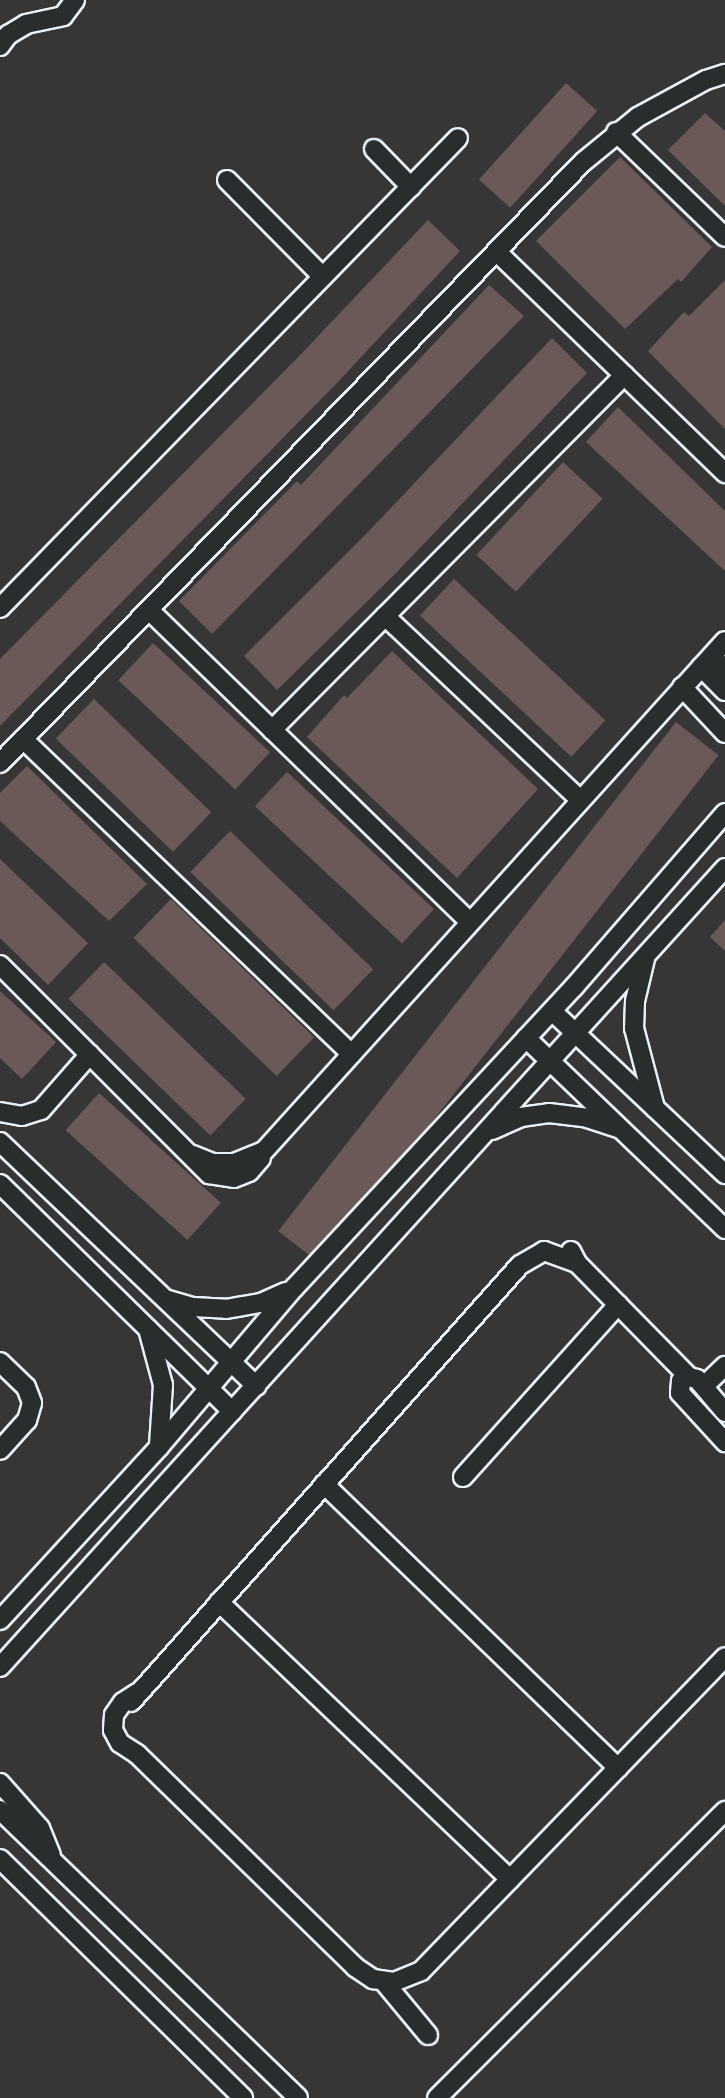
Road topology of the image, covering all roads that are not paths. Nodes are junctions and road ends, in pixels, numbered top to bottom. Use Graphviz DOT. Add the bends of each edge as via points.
graph roads {
  1 [pos="75,0"];
  2 [pos="0,46"];
  3 [pos="725,74"];
  4 [pos="616,132"];
  5 [pos="458,138"];
  6 [pos="374,149"];
  7 [pos="227,180"];
  8 [pos="411,187"];
  9 [pos="725,237"];
  10 [pos="497,252"];
  11 [pos="322,277"];
  12 [pos="624,375"];
  13 [pos="725,473"];
  14 [pos="0,608"];
  15 [pos="149,610"];
  16 [pos="384,616"];
  17 [pos="725,641"];
  18 [pos="707,662"];
  19 [pos="725,670"];
  20 [pos="682,687"];
  21 [pos="725,691"];
  22 [pos="272,730"];
  23 [pos="725,733"];
  24 [pos="24,739"];
  25 [pos="0,763"];
  26 [pos="579,800"];
  27 [pos="725,813"];
  28 [pos="725,868"];
  29 [pos="470,922"];
  30 [pos="646,955"];
  31 [pos="0,965"];
  32 [pos="552,1011"];
  33 [pos="575,1033"];
  34 [pos="526,1038"];
  35 [pos="90,1054"];
  36 [pos="351,1054"];
  37 [pos="550,1060"];
  38 [pos="655,1108"];
  39 [pos="0,1112"];
  40 [pos="624,1130"];
  41 [pos="483,1136"];
  42 [pos="0,1142"];
  43 [pos="725,1174"];
  44 [pos="0,1184"];
  45 [pos="725,1229"];
  46 [pos="294,1288"];
  47 [pos="161,1297"];
  48 [pos="618,1305"];
  49 [pos="147,1325"];
  50 [pos="230,1361"];
  51 [pos="0,1362"];
  52 [pos="725,1366"];
  53 [pos="256,1386"];
  54 [pos="208,1387"];
  55 [pos="711,1392"];
  56 [pos="232,1410"];
  57 [pos="725,1442"];
  58 [pos="159,1447"];
  59 [pos="0,1450"];
  60 [pos="463,1477"];
  61 [pos="324,1484"];
  62 [pos="219,1602"];
  63 [pos="0,1620"];
  64 [pos="725,1657"];
  65 [pos="0,1667"];
  66 [pos="618,1768"];
  67 [pos="0,1782"];
  68 [pos="0,1810"];
  69 [pos="725,1810"];
  70 [pos="0,1859"];
  71 [pos="52,1859"];
  72 [pos="510,1879"];
  73 [pos="384,1982"];
  74 [pos="428,2035"];
  75 [pos="243,2098"];
  76 [pos="298,2098"];
  77 [pos="437,2098"];
  1 -- 2 [label="street" via="63,16 26,24 9,34"];
  3 -- 4 [label="street" via="687,90"];
  4 -- 9 [label="street"];
  4 -- 10 [label="street"];
  5 -- 8 [label="street"];
  6 -- 8 [label="street"];
  7 -- 11 [label="street"];
  8 -- 11 [label="street"];
  10 -- 12 [label="street"];
  10 -- 15 [label="street"];
  11 -- 14 [label="street"];
  12 -- 13 [label="street"];
  12 -- 16 [label="street"];
  15 -- 22 [label="street"];
  15 -- 24 [label="street"];
  16 -- 22 [label="street"];
  16 -- 26 [label="street"];
  17 -- 18 [label="street"];
  18 -- 19 [label="street"];
  18 -- 20 [label="street"];
  18 -- 21 [label="street"];
  20 -- 23 [label="street"];
  20 -- 26 [label="street"];
  22 -- 29 [label="street"];
  24 -- 25 [label="street"];
  24 -- 36 [label="street"];
  26 -- 29 [label="street"];
  27 -- 32 [label="street"];
  28 -- 30 [label="street"];
  29 -- 36 [label="street"];
  30 -- 33 [label="street"];
  30 -- 38 [label="street" via="635,1001 634,1028"];
  31 -- 35 [label="street"];
  32 -- 33 [label="street"];
  32 -- 34 [label="street"];
  33 -- 37 [label="street"];
  33 -- 38 [label="street"];
  34 -- 37 [label="street"];
  34 -- 46 [label="street"];
  35 -- 36 [label="street" via="193,1155 213,1162 234,1163 264,1151"];
  35 -- 39 [label="street" via="41,1110 22,1116"];
  37 -- 40 [label="street"];
  37 -- 41 [label="street"];
  38 -- 43 [label="street"];
  40 -- 41 [label="street" via="587,1118 549,1113 507,1122"];
  40 -- 45 [label="street"];
  41 -- 53 [label="street"];
  42 -- 47 [label="street"];
  44 -- 49 [label="street"];
  46 -- 47 [label="street" via="261,1303 226,1309 193,1307"];
  46 -- 50 [label="street"];
  47 -- 50 [label="street"];
  48 -- 55 [label="street"];
  48 -- 60 [label="street"];
  48 -- 61 [label="street" via="577,1263 544,1251 520,1265"];
  49 -- 54 [label="street"];
  49 -- 58 [label="street" via="163,1385"];
  50 -- 53 [label="street"];
  50 -- 54 [label="street"];
  51 -- 59 [label="street" via="26,1387 32,1403 27,1420"];
  52 -- 55 [label="street"];
  53 -- 56 [label="street"];
  54 -- 56 [label="street"];
  54 -- 58 [label="street"];
  55 -- 57 [label="street" via="681,1380 680,1393"];
  56 -- 65 [label="street"];
  58 -- 63 [label="street"];
  61 -- 62 [label="street"];
  61 -- 66 [label="street"];
  62 -- 72 [label="street"];
  62 -- 73 [label="street" via="137,1693 123,1723 137,1754 355,1967"];
  64 -- 66 [label="street"];
  66 -- 72 [label="street"];
  67 -- 71 [label="street" via="40,1828"];
  68 -- 71 [label="street"];
  69 -- 77 [label="street"];
  70 -- 75 [label="street"];
  71 -- 76 [label="street"];
  72 -- 73 [label="street" via="421,1971 404,1980"];
  73 -- 74 [label="street"];
}
